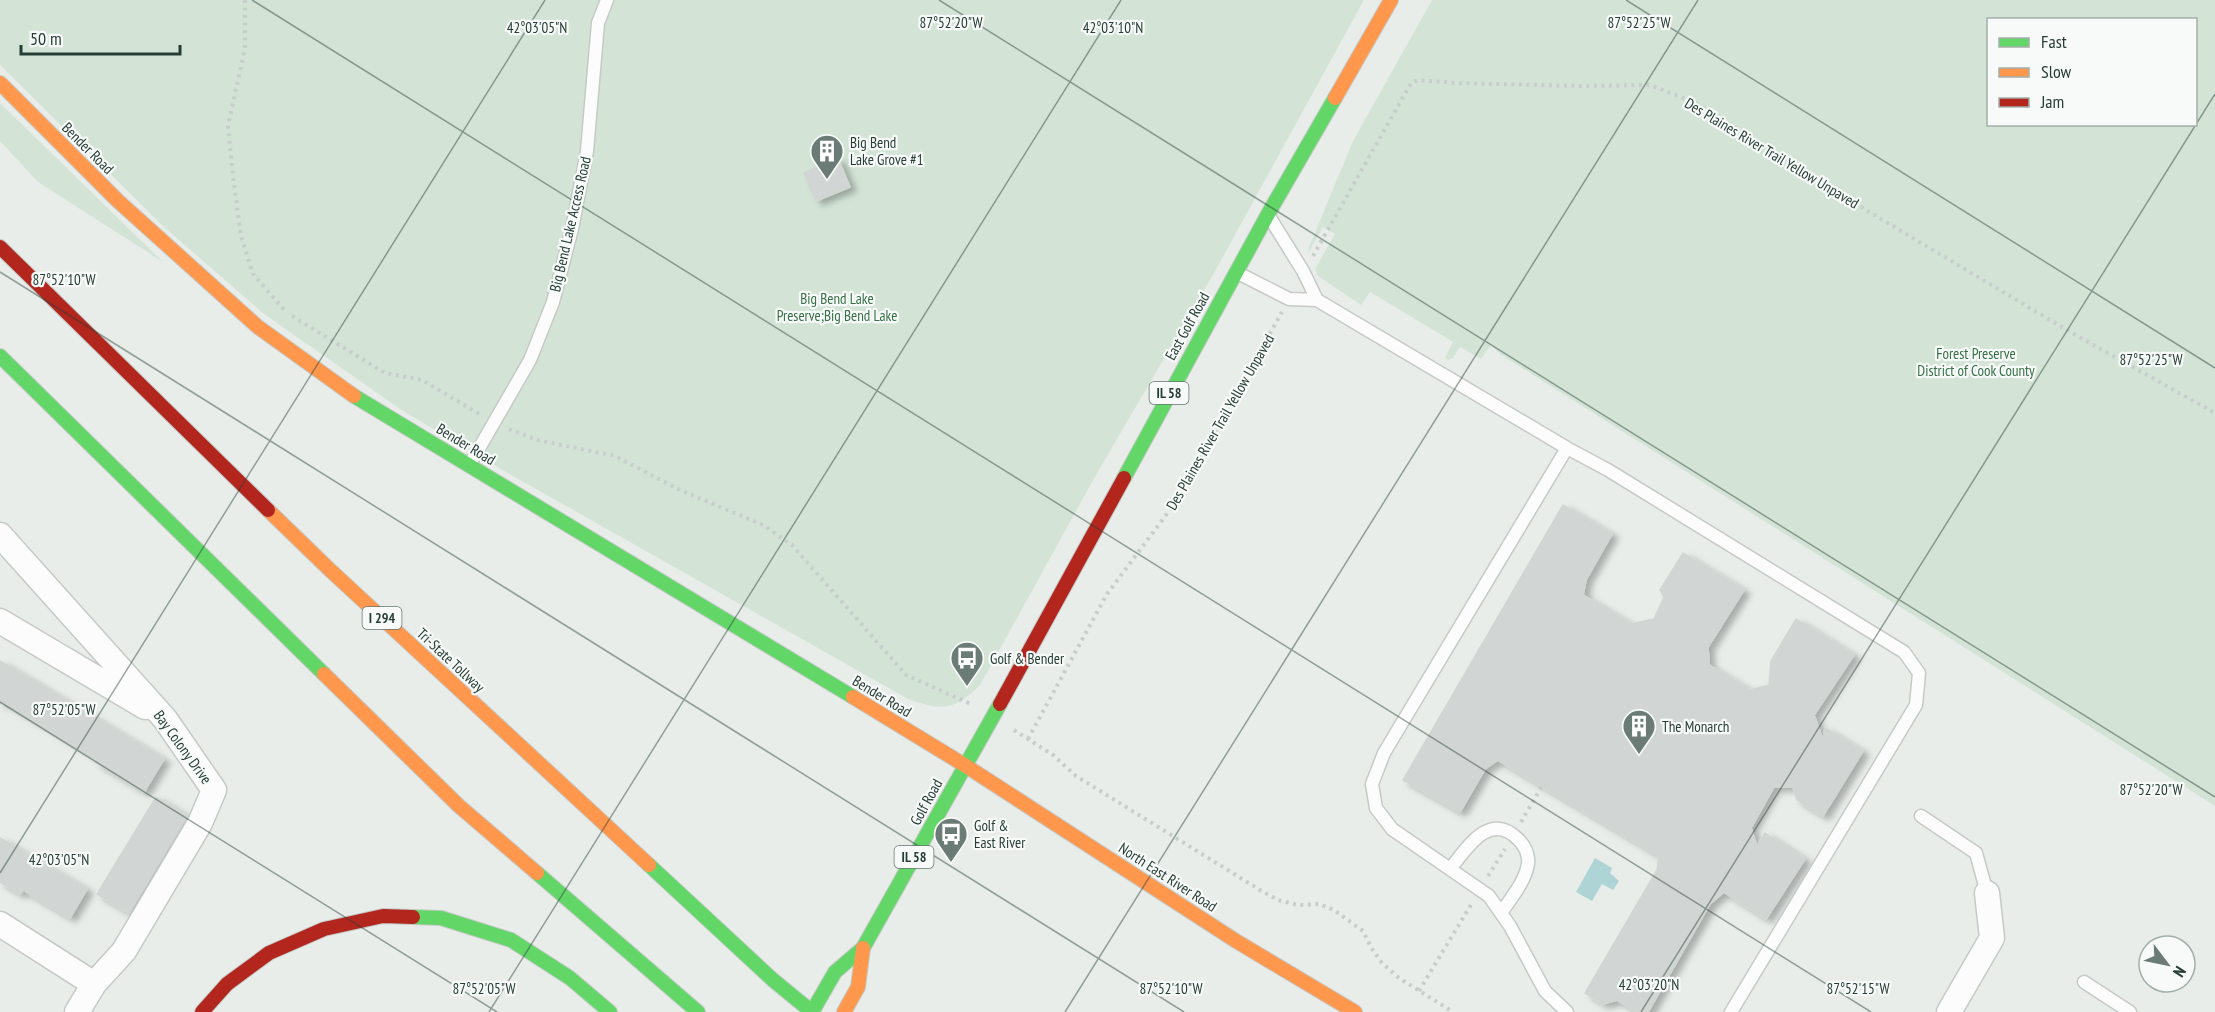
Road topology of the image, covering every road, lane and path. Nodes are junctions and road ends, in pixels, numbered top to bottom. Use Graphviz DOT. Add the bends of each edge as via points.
graph roads {
  1 [pos="245,0"];
  2 [pos="607,0"];
  3 [pos="1391,0"];
  4 [pos="0,83"];
  5 [pos="1268,214"];
  6 [pos="0,247"];
  7 [pos="1309,263"];
  8 [pos="1236,272"];
  9 [pos="1317,300"];
  10 [pos="1279,318"];
  11 [pos="0,356"];
  12 [pos="2215,413"];
  13 [pos="483,416"];
  14 [pos="505,428"];
  15 [pos="1567,448"];
  16 [pos="469,465"];
  17 [pos="0,535"];
  18 [pos="0,621"];
  19 [pos="965,700"];
  20 [pos="165,719"];
  21 [pos="966,766"];
  22 [pos="1921,816"];
  23 [pos="1450,869"];
  24 [pos="1987,893"];
  25 [pos="1501,913"];
  26 [pos="0,924"];
  27 [pos="863,948"];
  28 [pos="2084,982"];
  29 [pos="94,984"];
  30 [pos="77,1012"];
  31 [pos="202,1012"];
  32 [pos="610,1012"];
  33 [pos="698,1012"];
  34 [pos="812,1012"];
  35 [pos="844,1012"];
  36 [pos="1355,1012"];
  37 [pos="1453,1012"];
  38 [pos="1567,1012"];
  39 [pos="1731,1012"];
  40 [pos="1949,1012"];
  41 [pos="2130,1012"];
  1 -- 13 [label="path" via="245,48 228,126 241,236 253,274 287,313 385,373 422,380"];
  2 -- 16 [label="lane, Big Bend Lake Access Road" via="598,23 587,151 553,302 530,360"];
  3 -- 5 [label="main road, East Golf Road / IL 58"];
  4 -- 16 [label="main road, Bender Road" via="118,201 258,327 346,391"];
  5 -- 8 [label="main road, East Golf Road / IL 58"];
  5 -- 9 [label="lane"];
  6 -- 34 [label="main road, Tri-State Tollway / I 294" via="330,570"];
  7 -- 12 [label="path, Des Plaines River Trail Yellow Unpaved" via="1411,83 1418,80 1650,85 1696,103 2045,317"];
  8 -- 9 [label="lane" via="1289,299"];
  8 -- 21 [label="main road, East Golf Road / IL 58"];
  9 -- 15 [label="lane"];
  10 -- 37 [label="path, Des Plaines River Trail Yellow Unpaved" via="1175,503 1107,594 1028,739 1076,776 1260,890 1278,900 1334,909 1363,931 1382,963 1399,978"];
  11 -- 33 [label="main road" via="459,806"];
  14 -- 19 [label="path" via="537,440 615,456 680,490 763,525 792,545 906,675"];
  15 -- 23 [label="lane" via="1384,753 1372,784 1376,808 1392,830"];
  15 -- 39 [label="lane" via="1904,652 1919,673 1916,705"];
  16 -- 21 [label="main road, Bender Road"];
  17 -- 20 [label="street, Bay Colony Drive"];
  18 -- 20 [label="street"];
  20 -- 29 [label="street, Bay Colony Drive" via="214,790 200,823 124,951"];
  21 -- 27 [label="main road, Golf Road / IL 58"];
  21 -- 36 [label="main road, North East River Road" via="1236,941"];
  22 -- 24 [label="lane" via="1976,853"];
  23 -- 25 [label="lane" via="1489,896"];
  23 -- 25 [label="lane" via="1483,832 1495,828 1518,839 1526,850 1525,877"];
  24 -- 40 [label="street" via="1992,938"];
  25 -- 38 [label="lane" via="1545,991"];
  26 -- 29 [label="street"];
  27 -- 34 [label="main road, Golf Road / IL 58" via="835,972"];
  27 -- 35 [label="main road, Golf Road / IL 58" via="858,987"];
  28 -- 41 [label="lane"];
  29 -- 30 [label="street, Bay Colony Drive"];
  31 -- 32 [label="main road" via="227,984 269,952 324,929 383,916 441,918 511,940 570,978"];
}
